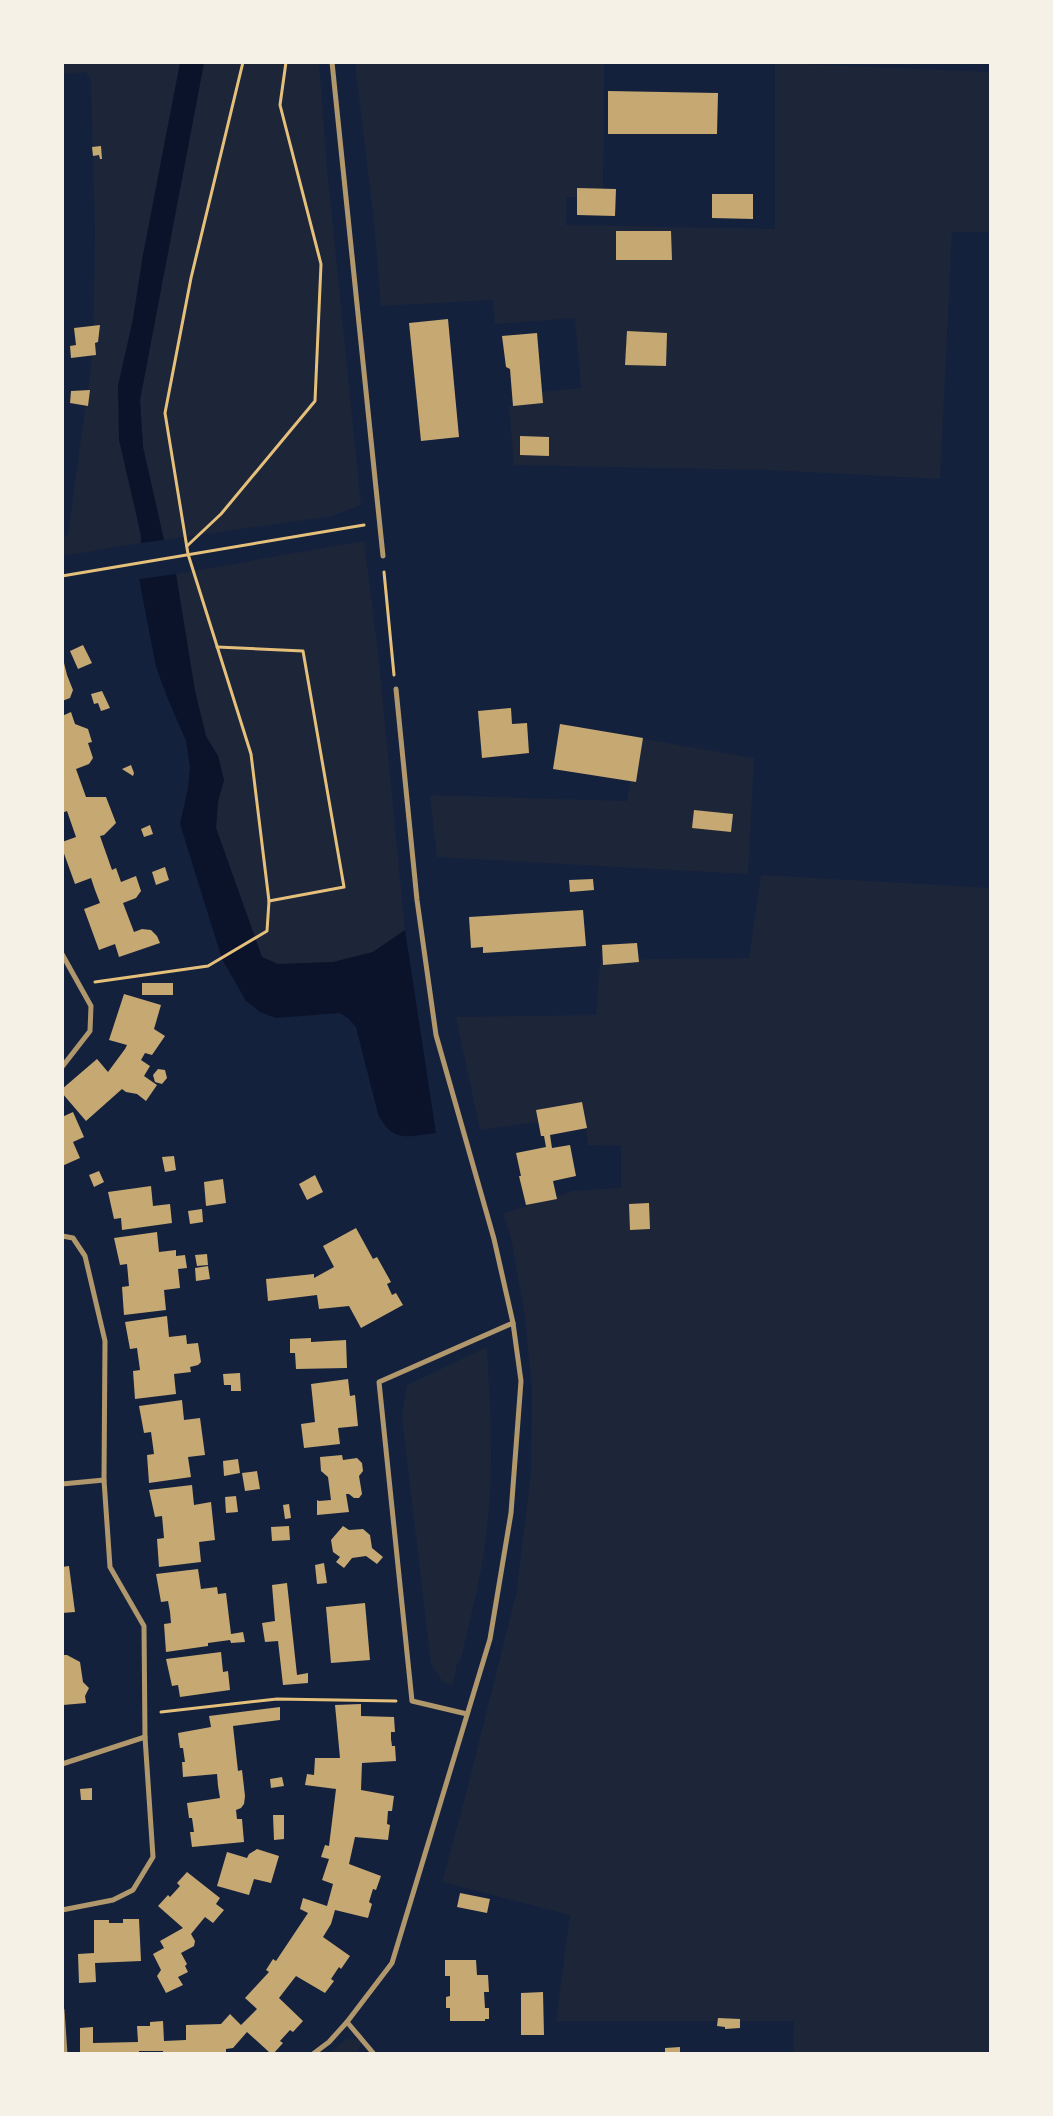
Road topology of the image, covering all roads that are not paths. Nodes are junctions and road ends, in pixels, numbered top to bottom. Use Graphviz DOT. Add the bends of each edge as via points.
graph roads {
  1 [pos="332,62"];
  2 [pos="383,556"];
  3 [pos="396,689"];
  4 [pos="62,954"];
  5 [pos="62,1067"];
  6 [pos="62,1236"];
  7 [pos="513,1323"];
  8 [pos="104,1480"];
  9 [pos="62,1484"];
  10 [pos="467,1714"];
  11 [pos="146,1737"];
  12 [pos="62,1764"];
  13 [pos="62,1910"];
  14 [pos="62,2010"];
  15 [pos="347,2022"];
  16 [pos="65,2054"];
  17 [pos="313,2054"];
  18 [pos="374,2054"];
  1 -- 2 [label="street"];
  3 -- 7 [label="street" via="417,900 436,1035 494,1239"];
  4 -- 5 [label="street" via="91,1006 90,1031"];
  6 -- 8 [label="street" via="73,1238 85,1256 105,1341"];
  7 -- 10 [label="street" via="521,1382 511,1513 490,1639"];
  7 -- 10 [label="street" via="379,1382 412,1701"];
  8 -- 9 [label="street"];
  8 -- 11 [label="street" via="110,1567 144,1626"];
  10 -- 15 [label="street" via="392,1963"];
  11 -- 12 [label="street"];
  11 -- 13 [label="street" via="152,1856 133,1890 113,1900"];
  14 -- 16 [label="street"];
  15 -- 17 [label="street"];
  15 -- 18 [label="street"];
}
